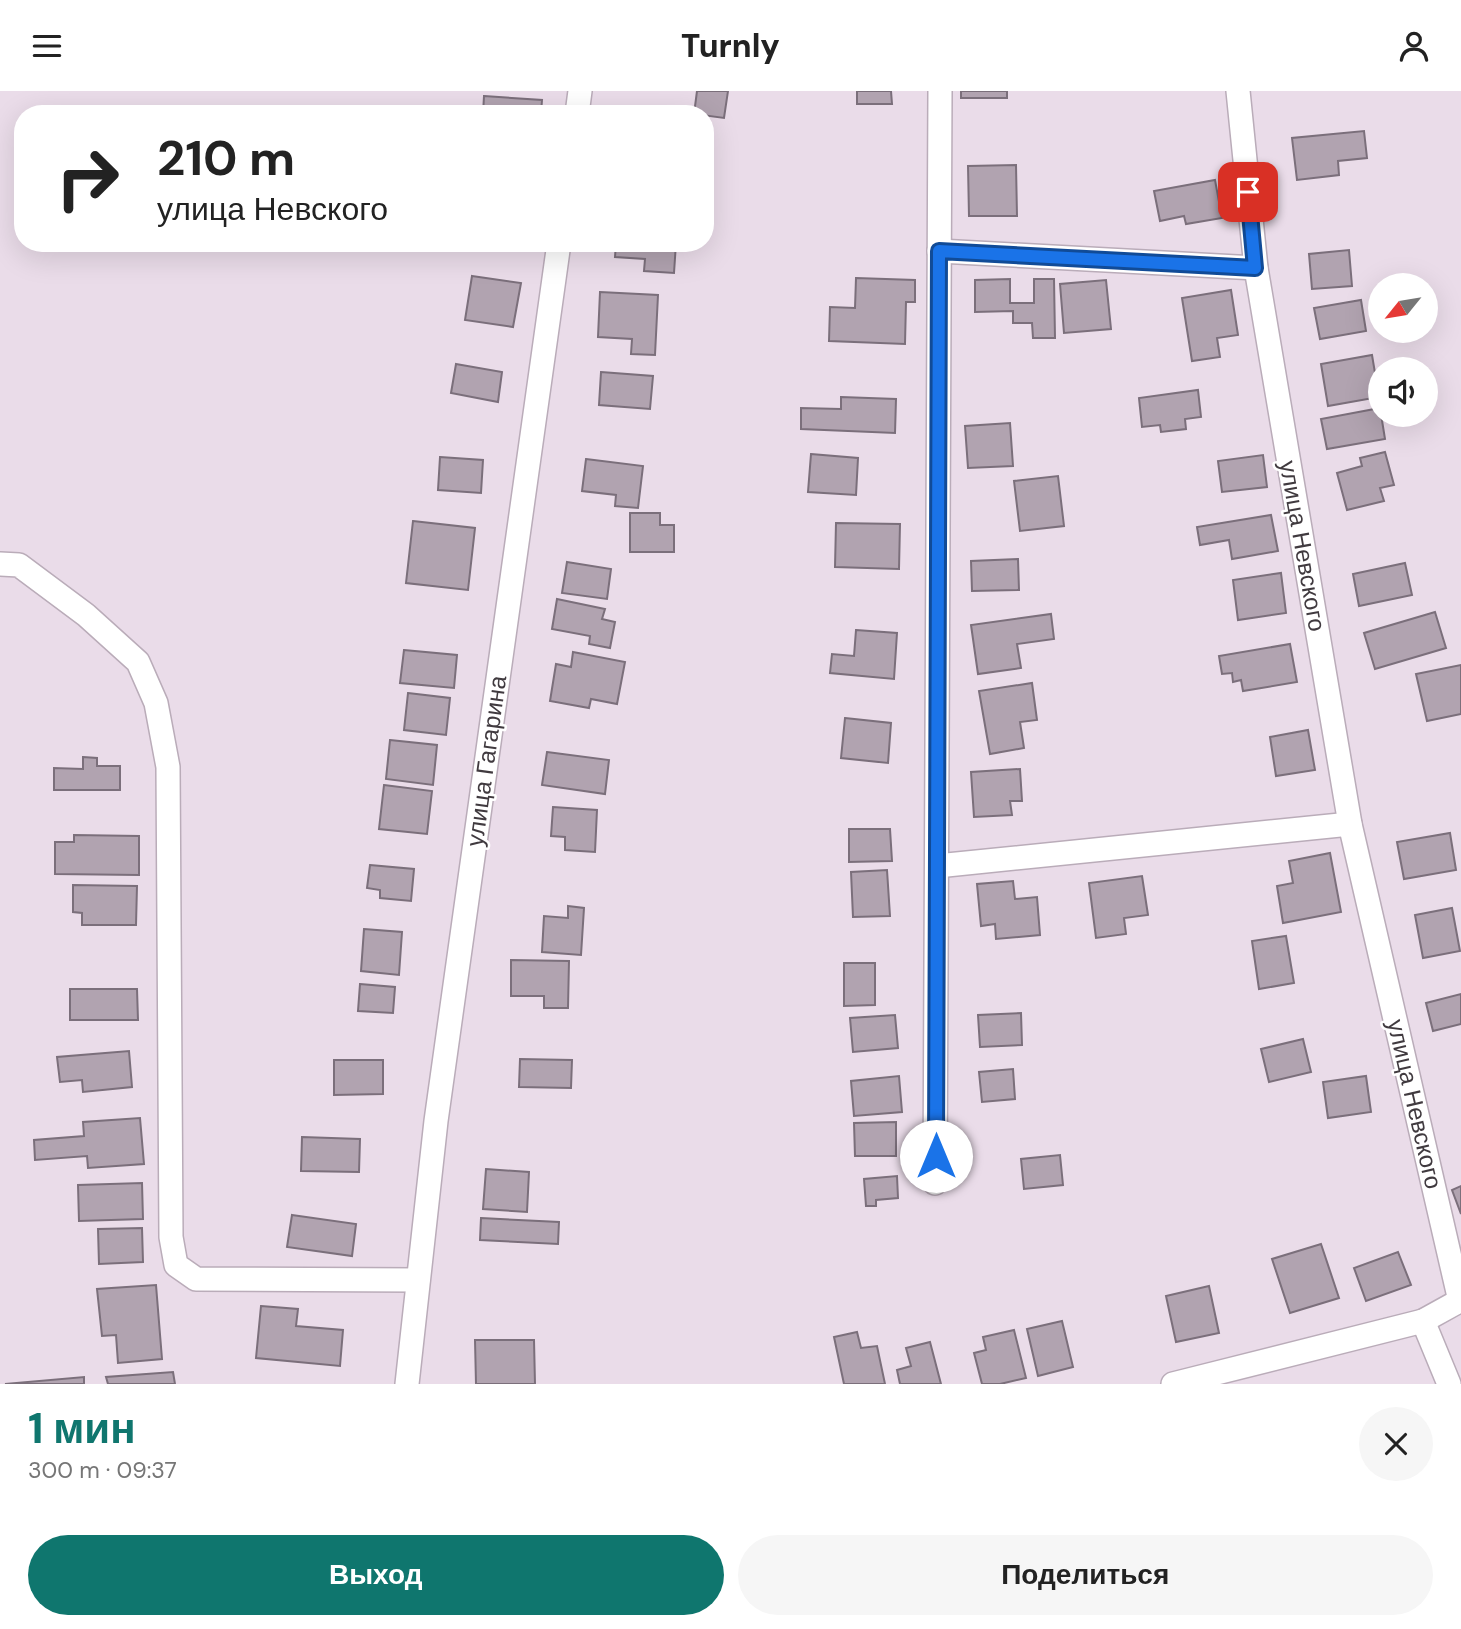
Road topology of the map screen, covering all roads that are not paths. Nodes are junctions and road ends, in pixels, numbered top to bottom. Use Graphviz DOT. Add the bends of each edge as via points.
graph roads {
  1 [pos="940,91"];
  2 [pos="1238,91"];
  3 [pos="939,251"];
  4 [pos="558,252"];
  5 [pos="1255,268"];
  6 [pos="0,564"];
  7 [pos="1350,824"];
  8 [pos="937,866"];
  9 [pos="936,1183"];
  10 [pos="418,1280"];
  11 [pos="1461,1301"];
  12 [pos="1423,1321"];
  13 [pos="407,1384"];
  14 [pos="1173,1384"];
  15 [pos="1449,1384"];
  1 -- 3 [label="street"];
  2 -- 5 [label="street, улица Невского"];
  3 -- 5 [label="street"];
  3 -- 8 [label="street"];
  4 -- 10 [label="street, улица Гагарина" via="436,1121"];
  5 -- 7 [label="street, улица Невского"];
  6 -- 10 [label="street" via="19,565 95,623 138,662 156,702 168,767 171,1237 176,1265 195,1279"];
  7 -- 8 [label="street"];
  7 -- 11 [label="street, улица Невского"];
  8 -- 9 [label="street"];
  10 -- 13 [label="street, улица Гагарина"];
  11 -- 12 [label="street"];
  12 -- 14 [label="street"];
  12 -- 15 [label="street"];
}
